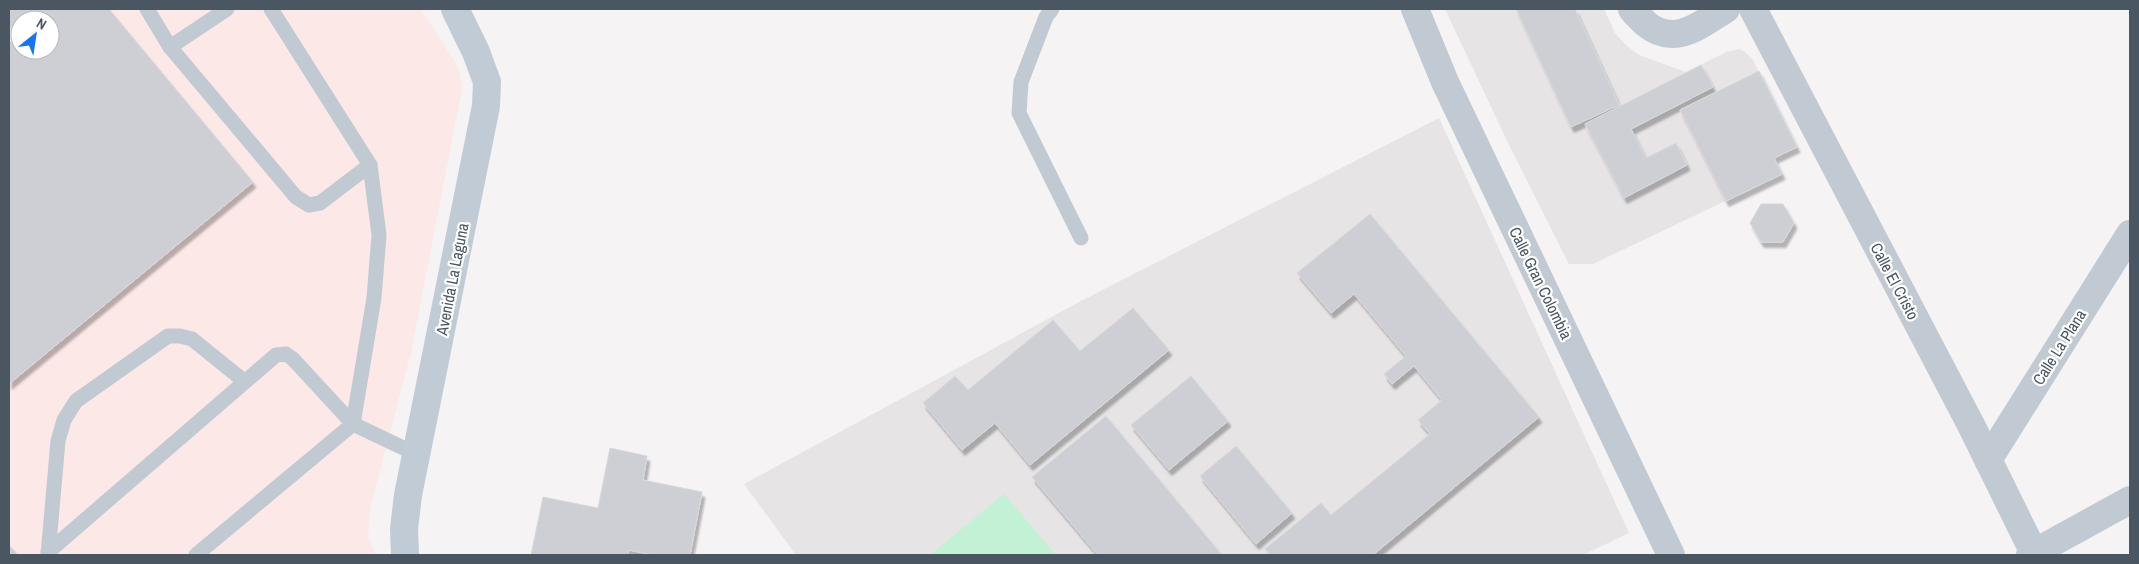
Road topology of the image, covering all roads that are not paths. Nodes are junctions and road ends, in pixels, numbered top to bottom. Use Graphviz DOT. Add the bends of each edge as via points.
graph roads {
  1 [pos="147,9"];
  2 [pos="227,9"];
  3 [pos="271,9"];
  4 [pos="455,9"];
  5 [pos="1052,9"];
  6 [pos="1415,9"];
  7 [pos="1632,9"];
  8 [pos="1726,9"];
  9 [pos="1753,9"];
  10 [pos="170,48"];
  11 [pos="370,165"];
  12 [pos="2130,234"];
  13 [pos="1081,238"];
  14 [pos="244,381"];
  15 [pos="353,424"];
  16 [pos="416,454"];
  17 [pos="1988,460"];
  18 [pos="2130,500"];
  19 [pos="48,554"];
  20 [pos="196,555"];
  21 [pos="406,555"];
  22 [pos="1671,555"];
  23 [pos="2033,555"];
  1 -- 10 [label="lane"];
  2 -- 10 [label="lane"];
  3 -- 11 [label="lane"];
  4 -- 16 [label="street, Avenida La Laguna" via="487,82 486,106"];
  5 -- 13 [label="lane" via="1021,82 1019,113"];
  6 -- 22 [label="street, Calle Gran Colombia" via="1445,82"];
  7 -- 8 [label="street" via="1650,27 1677,35"];
  9 -- 17 [label="street, Calle El Cristo"];
  10 -- 11 [label="lane" via="296,197 308,205 320,203"];
  11 -- 15 [label="lane" via="379,234 374,298"];
  12 -- 17 [label="street, Calle La Plana"];
  14 -- 15 [label="lane" via="276,355 286,354"];
  14 -- 19 [label="lane"];
  14 -- 19 [label="lane" via="192,339 168,336 76,401 64,420 58,441"];
  15 -- 16 [label="lane"];
  15 -- 20 [label="lane"];
  16 -- 21 [label="street, Avenida La Laguna" via="404,529"];
  17 -- 23 [label="street, Calle El Cristo"];
  18 -- 23 [label="street"];
}
